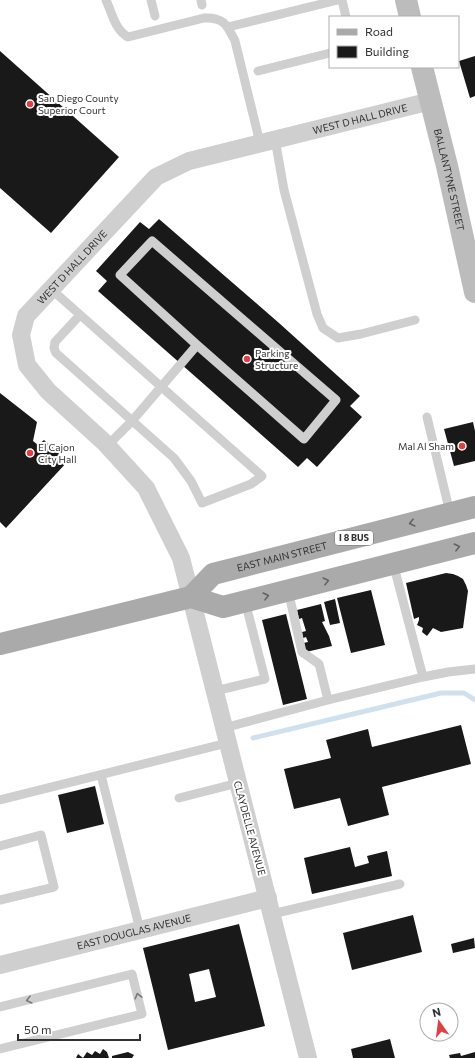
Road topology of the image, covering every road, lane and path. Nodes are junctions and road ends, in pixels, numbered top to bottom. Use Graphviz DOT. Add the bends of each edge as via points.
graph roads {
  1 [pos="106,0"];
  2 [pos="151,0"];
  3 [pos="338,0"];
  4 [pos="342,0"];
  5 [pos="406,0"];
  6 [pos="155,16"];
  7 [pos="346,16"];
  8 [pos="410,16"];
  9 [pos="228,27"];
  10 [pos="329,53"];
  11 [pos="422,68"];
  12 [pos="258,71"];
  13 [pos="431,101"];
  14 [pos="268,141"];
  15 [pos="51,289"];
  16 [pos="475,292"];
  17 [pos="80,315"];
  18 [pos="415,320"];
  19 [pos="197,345"];
  20 [pos="161,387"];
  21 [pos="427,417"];
  22 [pos="132,421"];
  23 [pos="108,446"];
  24 [pos="475,507"];
  25 [pos="450,514"];
  26 [pos="475,543"];
  27 [pos="394,564"];
  28 [pos="288,590"];
  29 [pos="191,597"];
  30 [pos="245,601"];
  31 [pos="0,644"];
  32 [pos="475,669"];
  33 [pos="423,677"];
  34 [pos="215,691"];
  35 [pos="328,700"];
  36 [pos="226,735"];
  37 [pos="101,775"];
  38 [pos="238,783"];
  39 [pos="179,798"];
  40 [pos="0,800"];
  41 [pos="0,846"];
  42 [pos="400,884"];
  43 [pos="0,900"];
  44 [pos="270,906"];
  45 [pos="140,930"];
  46 [pos="0,965"];
  47 [pos="0,1007"];
  48 [pos="0,1049"];
  49 [pos="308,1058"];
  1 -- 9 [label="lane" via="116,24 128,37 204,18 219,20"];
  2 -- 6 [label="lane"];
  3 -- 9 [label="lane"];
  4 -- 7 [label="lane"];
  5 -- 8 [label="main road"];
  9 -- 14 [label="lane" via="236,41"];
  10 -- 12 [label="lane"];
  11 -- 13 [label="main road, BALLANTYNE STREET"];
  13 -- 14 [label="street, WEST D HALL DRIVE"];
  13 -- 16 [label="main road, BALLANTYNE STREET"];
  14 -- 15 [label="street, WEST D HALL DRIVE" via="189,160 156,177"];
  14 -- 18 [label="lane" via="323,328 338,338"];
  15 -- 17 [label="lane"];
  15 -- 23 [label="street, WEST D HALL DRIVE" via="26,316 21,335 27,365 48,391"];
  17 -- 20 [label="lane"];
  17 -- 22 [label="lane" via="55,342 56,353"];
  19 -- 19 [label="lane" via="304,439 336,400 152,241 120,275"];
  19 -- 20 [label="lane"];
  20 -- 22 [label="lane"];
  20 -- 22 [label="lane" via="262,476 251,484 202,503 191,481 174,458"];
  21 -- 25 [label="lane"];
  22 -- 23 [label="lane"];
  23 -- 29 [label="street, WEST D HALL DRIVE" via="146,488 181,558"];
  24 -- 25 [label="main road, EAST MAIN STREET / I 8 BUS"];
  25 -- 29 [label="main road, EAST MAIN STREET / I 8 BUS, one-way" via="213,574"];
  27 -- 26 [label="main road, one-way"];
  28 -- 27 [label="main road, one-way"];
  27 -- 33 [label="lane"];
  30 -- 28 [label="main road, one-way"];
  28 -- 35 [label="lane" via="302,652 319,664"];
  29 -- 30 [label="main road" via="223,607"];
  29 -- 31 [label="main road"];
  29 -- 34 [label="street, CLAYDELLE AVENUE"];
  30 -- 34 [label="lane" via="265,679"];
  32 -- 33 [label="lane"];
  33 -- 35 [label="lane"];
  34 -- 36 [label="street, CLAYDELLE AVENUE"];
  35 -- 36 [label="lane"];
  36 -- 37 [label="lane"];
  36 -- 38 [label="street, CLAYDELLE AVENUE"];
  37 -- 40 [label="lane"];
  37 -- 45 [label="lane"];
  38 -- 39 [label="lane"];
  38 -- 44 [label="street, CLAYDELLE AVENUE"];
  41 -- 43 [label="lane" via="41,835 54,887"];
  42 -- 44 [label="lane"];
  44 -- 45 [label="street, EAST DOUGLAS AVENUE"];
  44 -- 49 [label="street, CLAYDELLE AVENUE"];
  45 -- 46 [label="street, EAST DOUGLAS AVENUE"];
  48 -- 47 [label="lane, one-way" via="142,1014 132,974"];
}
